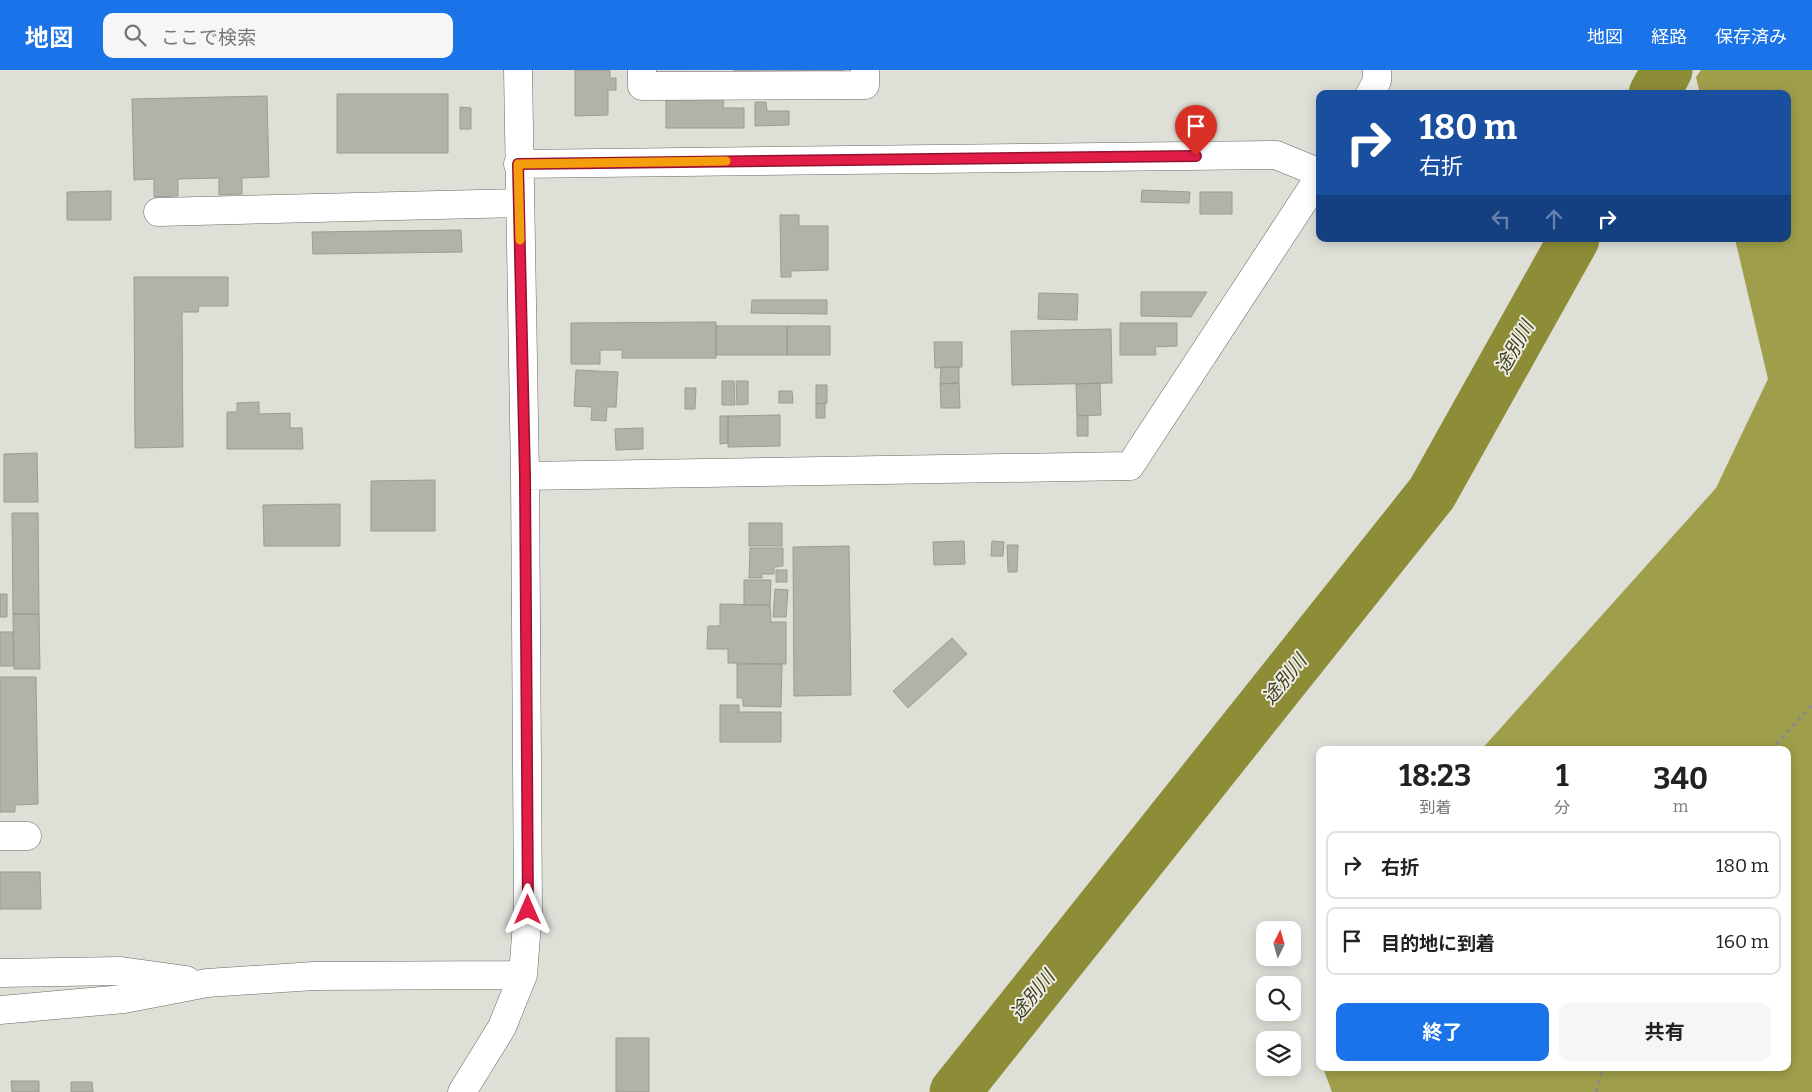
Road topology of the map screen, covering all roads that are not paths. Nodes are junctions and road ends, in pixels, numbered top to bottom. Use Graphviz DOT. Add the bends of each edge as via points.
graph roads {
  1 [pos="518,70"];
  2 [pos="642,70"];
  3 [pos="865,70"];
  4 [pos="1377,70"];
  5 [pos="1372,90"];
  6 [pos="518,164"];
  7 [pos="1316,173"];
  8 [pos="1316,181"];
  9 [pos="519,203"];
  10 [pos="158,212"];
  11 [pos="525,476"];
  12 [pos="0,836"];
  13 [pos="27,836"];
  14 [pos="0,973"];
  15 [pos="523,975"];
  16 [pos="207,983"];
  17 [pos="0,1010"];
  18 [pos="462,1092"];
  1 -- 6 [label="street"];
  2 -- 3 [label="street" via="642,86 865,86"];
  4 -- 5 [label="street" via="1377,82"];
  6 -- 7 [label="street" via="1276,154"];
  6 -- 9 [label="street"];
  8 -- 11 [label="street" via="1130,466"];
  9 -- 10 [label="street"];
  9 -- 11 [label="street"];
  11 -- 15 [label="street" via="528,910"];
  12 -- 13 [label="street"];
  14 -- 16 [label="street" via="121,971"];
  15 -- 16 [label="street" via="314,976"];
  15 -- 18 [label="street" via="502,1027"];
  16 -- 17 [label="street" via="124,999"];
}
